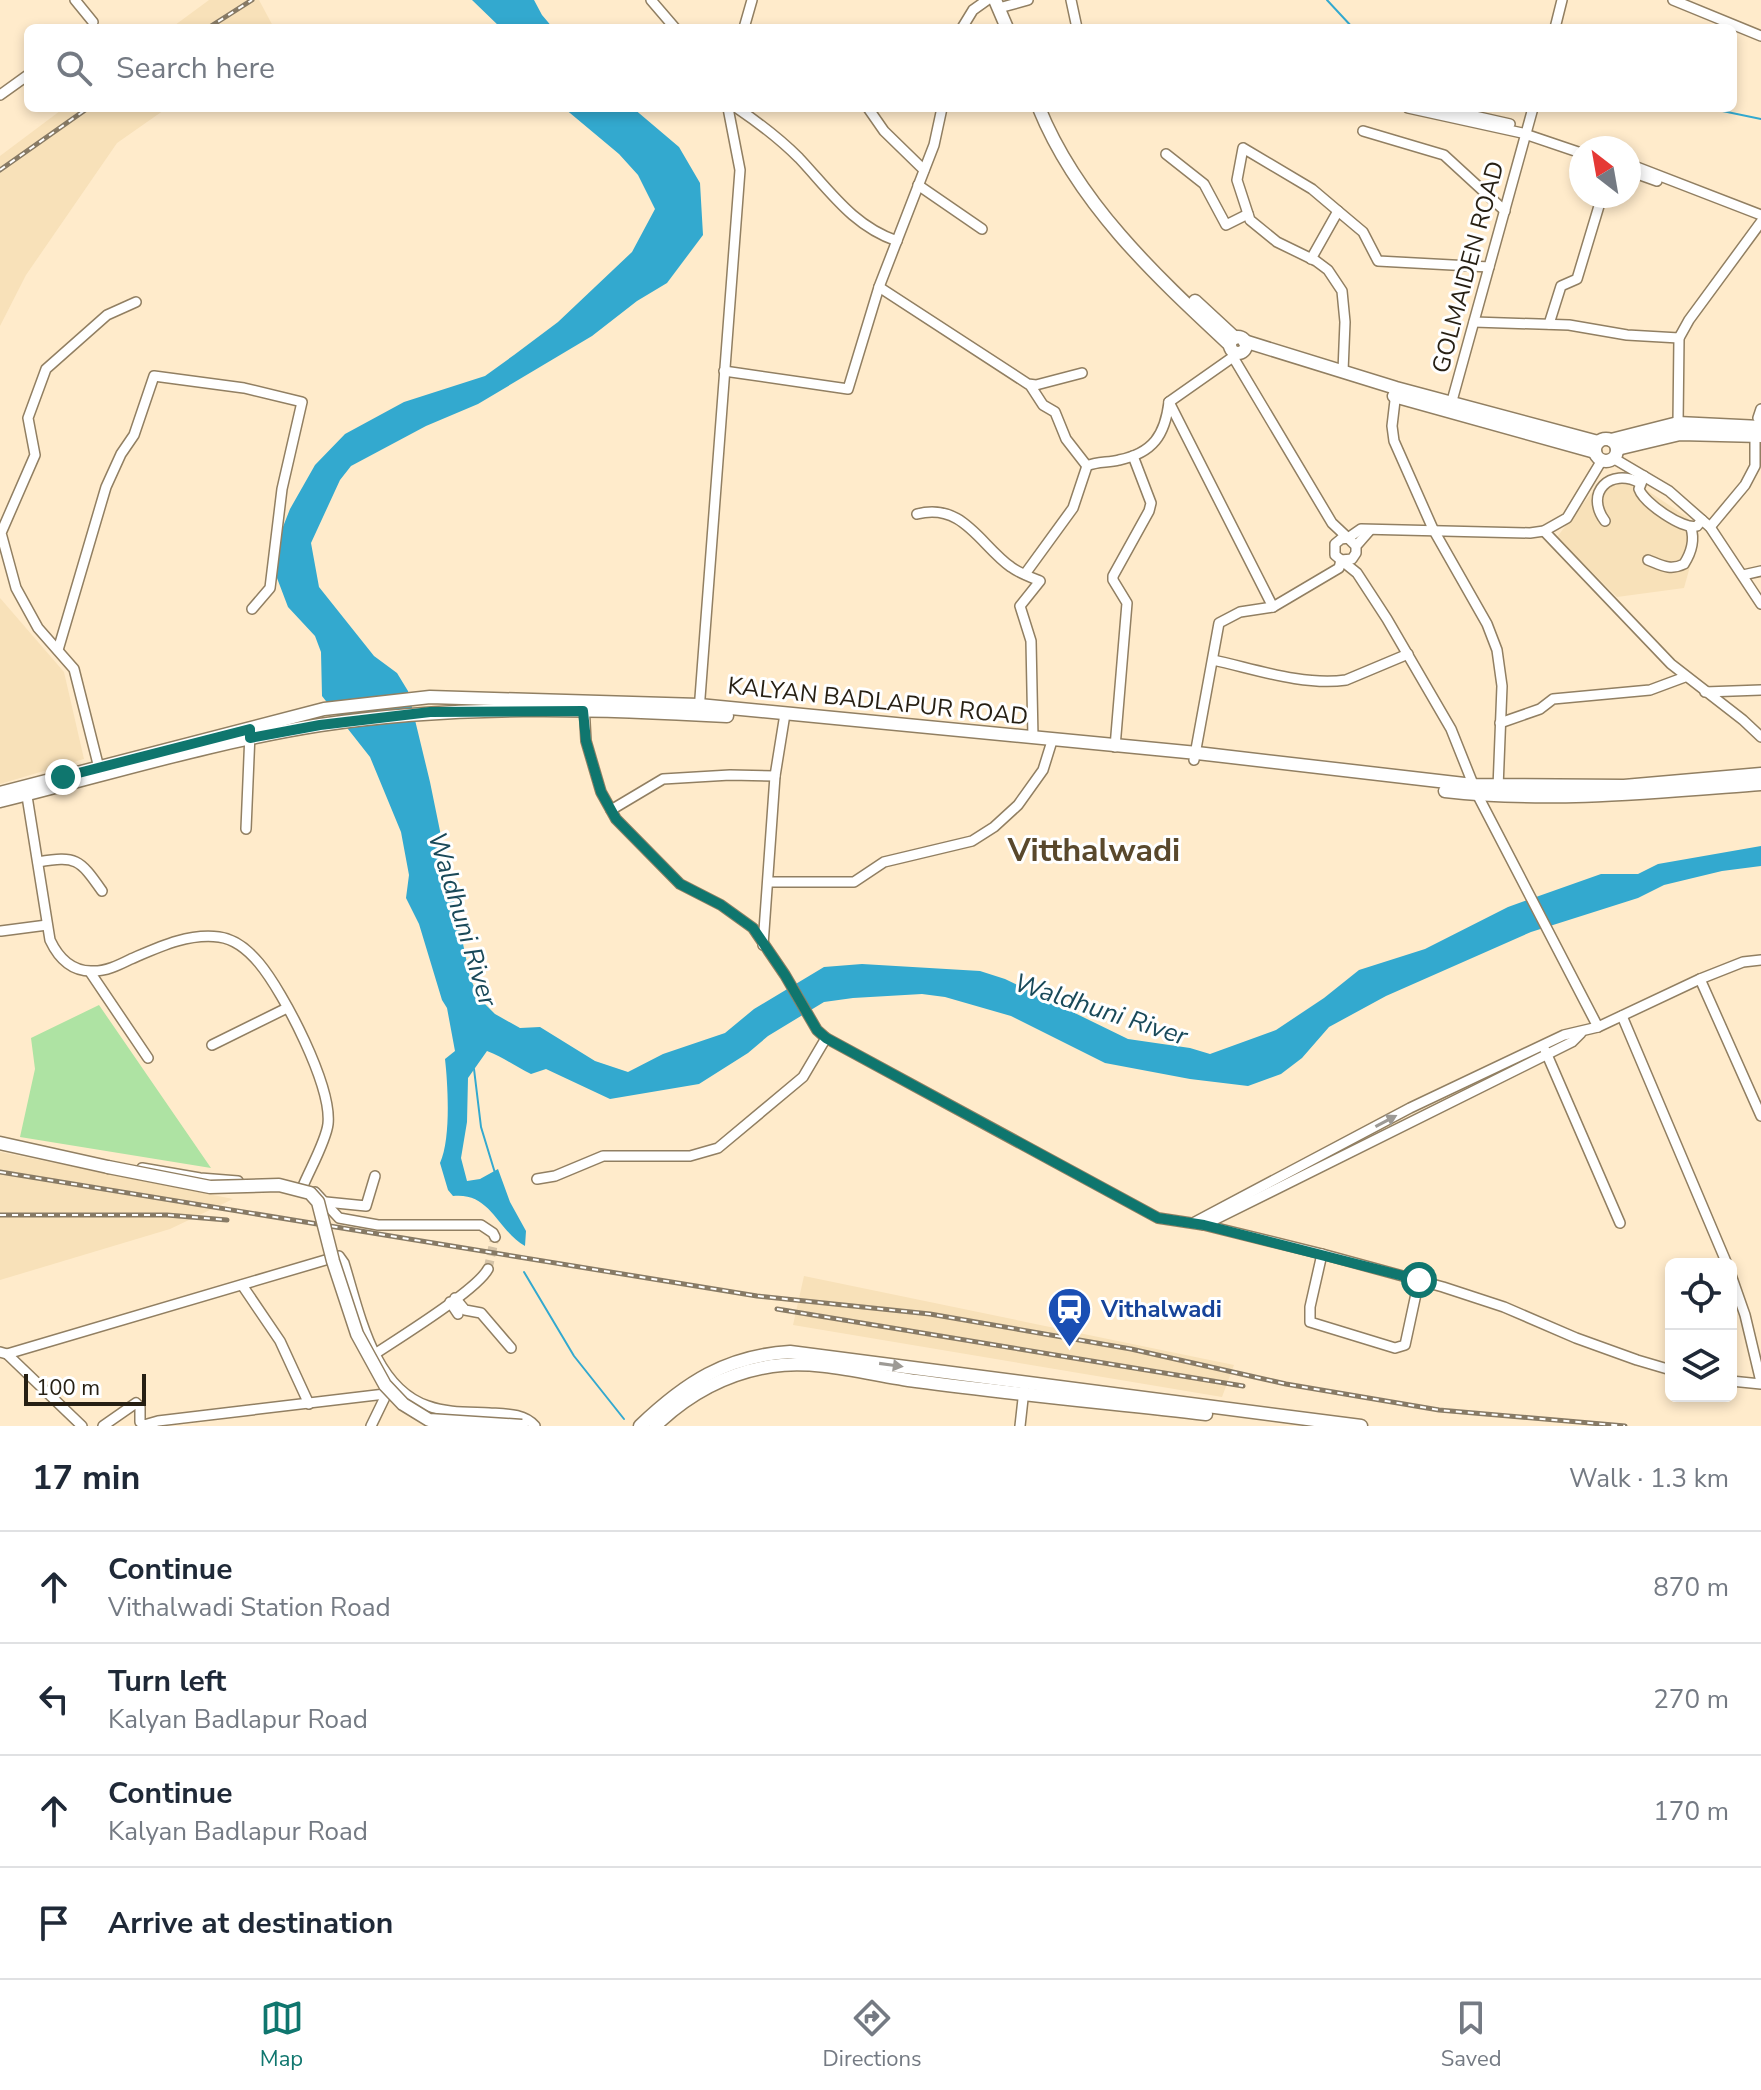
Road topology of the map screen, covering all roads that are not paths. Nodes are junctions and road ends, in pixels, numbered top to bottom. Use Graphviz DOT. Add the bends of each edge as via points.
graph roads {
  1 [pos="75,0"];
  2 [pos="651,0"];
  3 [pos="752,0"];
  4 [pos="987,0"];
  5 [pos="1028,0"];
  6 [pos="1071,0"];
  7 [pos="1562,0"];
  8 [pos="1673,0"];
  9 [pos="1686,2"];
  10 [pos="1000,4"];
  11 [pos="93,22"];
  12 [pos="672,24"];
  13 [pos="745,24"];
  14 [pos="964,24"];
  15 [pos="1008,24"];
  16 [pos="1076,24"];
  17 [pos="1556,24"];
  18 [pos="1735,24"];
  19 [pos="1737,25"];
  20 [pos="1761,36"];
  21 [pos="24,78"];
  22 [pos="0,95"];
  23 [pos="729,112"];
  24 [pos="743,112"];
  25 [pos="871,112"];
  26 [pos="941,112"];
  27 [pos="1043,112"];
  28 [pos="1429,112"];
  29 [pos="1452,112"];
  30 [pos="1532,112"];
  31 [pos="1492,124"];
  32 [pos="1363,131"];
  33 [pos="1527,131"];
  34 [pos="1569,145"];
  35 [pos="1166,154"];
  36 [pos="924,170"];
  37 [pos="1641,170"];
  38 [pos="1641,175"];
  39 [pos="1670,183"];
  40 [pos="918,185"];
  41 [pos="1598,208"];
  42 [pos="1338,211"];
  43 [pos="1505,211"];
  44 [pos="1248,214"];
  45 [pos="1761,219"];
  46 [pos="982,229"];
  47 [pos="897,241"];
  48 [pos="1311,259"];
  49 [pos="1489,267"];
  50 [pos="879,287"];
  51 [pos="136,302"];
  52 [pos="1474,322"];
  53 [pos="1549,324"];
  54 [pos="1679,338"];
  55 [pos="1237,347"];
  56 [pos="724,371"];
  57 [pos="1343,371"];
  58 [pos="1082,373"];
  59 [pos="1030,385"];
  60 [pos="1396,392"];
  61 [pos="1169,402"];
  62 [pos="1451,407"];
  63 [pos="1678,423"];
  64 [pos="1759,425"];
  65 [pos="1606,450"];
  66 [pos="1133,456"];
  67 [pos="1087,466"];
  68 [pos="1642,480"];
  69 [pos="917,514"];
  70 [pos="1605,521"];
  71 [pos="1332,523"];
  72 [pos="1706,523"];
  73 [pos="1691,528"];
  74 [pos="1433,529"];
  75 [pos="1544,531"];
  76 [pos="1353,547"];
  77 [pos="1337,553"];
  78 [pos="1648,560"];
  79 [pos="1761,571"];
  80 [pos="1357,573"];
  81 [pos="1025,574"];
  82 [pos="1743,575"];
  83 [pos="1761,604"];
  84 [pos="1273,607"];
  85 [pos="252,609"];
  86 [pos="58,650"];
  87 [pos="1408,654"];
  88 [pos="1213,660"];
  89 [pos="1685,677"];
  90 [pos="1761,690"];
  91 [pos="1705,692"];
  92 [pos="583,707"];
  93 [pos="699,710"];
  94 [pos="784,717"];
  95 [pos="1500,723"];
  96 [pos="250,734"];
  97 [pos="1761,737"];
  98 [pos="1033,738"];
  99 [pos="1051,744"];
  100 [pos="1115,747"];
  101 [pos="1195,757"];
  102 [pos="99,768"];
  103 [pos="1761,774"];
  104 [pos="775,776"];
  105 [pos="1761,784"];
  106 [pos="1475,790"];
  107 [pos="26,791"];
  108 [pos="1497,791"];
  109 [pos="0,793"];
  110 [pos="0,801"];
  111 [pos="611,810"];
  112 [pos="246,829"];
  113 [pos="38,862"];
  114 [pos="769,882"];
  115 [pos="102,891"];
  116 [pos="47,925"];
  117 [pos="1,931"];
  118 [pos="763,945"];
  119 [pos="1761,960"];
  120 [pos="90,972"];
  121 [pos="1700,979"];
  122 [pos="287,1008"];
  123 [pos="1622,1016"];
  124 [pos="1598,1027"];
  125 [pos="826,1038"];
  126 [pos="212,1045"];
  127 [pos="1545,1050"];
  128 [pos="148,1058"];
  129 [pos="1457,1086"];
  130 [pos="1462,1096"];
  131 [pos="1761,1116"];
  132 [pos="0,1143"];
  133 [pos="37,1151"];
  134 [pos="375,1176"];
  135 [pos="537,1179"];
  136 [pos="303,1186"];
  137 [pos="326,1202"];
  138 [pos="1620,1223"];
  139 [pos="1199,1224"];
  140 [pos="495,1237"];
  141 [pos="1322,1254"];
  142 [pos="1724,1258"];
  143 [pos="488,1269"];
  144 [pos="1419,1280"];
  145 [pos="242,1285"];
  146 [pos="1737,1292"];
  147 [pos="453,1300"];
  148 [pos="458,1314"];
  149 [pos="511,1348"];
  150 [pos="4,1353"];
  151 [pos="375,1354"];
  152 [pos="798,1359"];
  153 [pos="1665,1368"];
  154 [pos="1737,1381"];
  155 [pos="1761,1383"];
  156 [pos="397,1386"];
  157 [pos="1025,1388"];
  158 [pos="385,1394"];
  159 [pos="309,1404"];
  160 [pos="1279,1421"];
  161 [pos="82,1426"];
  162 [pos="103,1426"];
  163 [pos="371,1426"];
  164 [pos="522,1426"];
  165 [pos="535,1426"];
  166 [pos="640,1426"];
  167 [pos="655,1426"];
  168 [pos="1020,1426"];
  169 [pos="1305,1426"];
  170 [pos="1361,1426"];
  1 -- 11 [label="street"];
  2 -- 12 [label="street"];
  3 -- 13 [label="street"];
  4 -- 14 [label="street"];
  5 -- 10 [label="street"];
  6 -- 16 [label="street"];
  7 -- 17 [label="street"];
  8 -- 9 [label="street"];
  9 -- 18 [label="street"];
  10 -- 15 [label="main road"];
  19 -- 20 [label="street"];
  21 -- 22 [label="street"];
  23 -- 56 [label="street" via="740,170"];
  24 -- 47 [label="street" via="796,155 858,222"];
  25 -- 36 [label="street"];
  26 -- 36 [label="street"];
  27 -- 55 [label="main road" via="1049,133 1125,241"];
  28 -- 31 [label="street"];
  29 -- 31 [label="street"];
  30 -- 33 [label="street, GOLMAIDEN ROAD"];
  31 -- 33 [label="street"];
  32 -- 43 [label="street" via="1444,155"];
  33 -- 34 [label="street"];
  33 -- 43 [label="street, GOLMAIDEN ROAD"];
  35 -- 44 [label="street" via="1204,184 1226,225"];
  36 -- 40 [label="street"];
  37 -- 39 [label="street"];
  38 -- 39 [label="street"];
  39 -- 45 [label="street"];
  40 -- 46 [label="street"];
  40 -- 47 [label="street"];
  41 -- 53 [label="street" via="1577,279 1561,286"];
  42 -- 44 [label="street" via="1243,148 1237,180"];
  42 -- 48 [label="street"];
  42 -- 49 [label="street" via="1363,232 1378,261"];
  43 -- 49 [label="street, GOLMAIDEN ROAD"];
  44 -- 48 [label="street" via="1277,242"];
  45 -- 54 [label="street"];
  47 -- 50 [label="street"];
  48 -- 57 [label="street" via="1328,270 1342,291"];
  49 -- 52 [label="street, GOLMAIDEN ROAD"];
  50 -- 56 [label="street" via="848,389"];
  50 -- 59 [label="street"];
  51 -- 86 [label="street" via="107,315 46,369 28,418 35,455 1,533 16,588 38,628"];
  52 -- 53 [label="street"];
  52 -- 62 [label="street, GOLMAIDEN ROAD"];
  53 -- 54 [label="street"];
  54 -- 63 [label="street"];
  55 -- 57 [label="main road"];
  55 -- 60 [label="main road"];
  55 -- 61 [label="street"];
  55 -- 71 [label="street"];
  56 -- 93 [label="street"];
  57 -- 60 [label="main road"];
  58 -- 59 [label="street"];
  59 -- 67 [label="street" via="1043,405 1055,412 1066,439"];
  60 -- 62 [label="main road"];
  60 -- 74 [label="street" via="1394,441"];
  61 -- 66 [label="street" via="1161,433 1148,449"];
  61 -- 84 [label="street"];
  62 -- 65 [label="main road"];
  63 -- 64 [label="main road"];
  63 -- 65 [label="main road"];
  64 -- 65 [label="main road"];
  64 -- 72 [label="street" via="1755,466 1745,485"];
  65 -- 68 [label="street"];
  65 -- 75 [label="street" via="1567,518"];
  66 -- 67 [label="street"];
  66 -- 100 [label="street" via="1151,503 1113,576 1127,603"];
  67 -- 81 [label="street" via="1073,508"];
  68 -- 70 [label="street" via="1621,476 1603,485 1597,502"];
  68 -- 72 [label="street" via="1669,491"];
  68 -- 73 [label="street" via="1642,497"];
  69 -- 81 [label="street" via="933,510 965,523"];
  71 -- 76 [label="street"];
  71 -- 77 [label="street"];
  72 -- 73 [label="street"];
  72 -- 82 [label="street"];
  73 -- 78 [label="street" via="1692,545 1684,564 1667,568"];
  74 -- 75 [label="street"];
  74 -- 76 [label="street" via="1370,530"];
  74 -- 95 [label="street" via="1497,650"];
  75 -- 89 [label="street"];
  76 -- 77 [label="street" via="1348,560"];
  76 -- 77 [label="street" via="1341,539"];
  76 -- 80 [label="street"];
  77 -- 80 [label="street"];
  77 -- 84 [label="street" via="1331,572"];
  79 -- 82 [label="street"];
  80 -- 87 [label="street"];
  81 -- 98 [label="street" via="1040,581 1020,606 1031,641"];
  82 -- 83 [label="street"];
  84 -- 88 [label="street" via="1240,612 1219,623"];
  85 -- 86 [label="street" via="270,588 282,489 302,402 154,376 134,435 106,487"];
  86 -- 102 [label="street" via="74,669"];
  87 -- 88 [label="street" via="1336,681"];
  87 -- 106 [label="street" via="1451,729"];
  88 -- 101 [label="street"];
  89 -- 91 [label="street"];
  89 -- 95 [label="street" via="1650,690 1553,699"];
  90 -- 91 [label="street"];
  91 -- 97 [label="street"];
  92 -- 93 [label="main road, KALYAN BADLAPUR ROAD"];
  92 -- 96 [label="main road, KALYAN BADLAPUR ROAD" via="430,712"];
  92 -- 96 [label="main road, KALYAN BADLAPUR ROAD" via="430,697 324,709"];
  92 -- 111 [label="street" via="586,741"];
  93 -- 94 [label="main road, KALYAN BADLAPUR ROAD"];
  94 -- 98 [label="main road, KALYAN BADLAPUR ROAD"];
  94 -- 99 [label="main road, KALYAN BADLAPUR ROAD"];
  94 -- 104 [label="street"];
  95 -- 108 [label="street"];
  96 -- 102 [label="main road, KALYAN BADLAPUR ROAD"];
  96 -- 107 [label="main road, KALYAN BADLAPUR ROAD"];
  96 -- 112 [label="street"];
  98 -- 99 [label="main road, KALYAN BADLAPUR ROAD"];
  99 -- 100 [label="main road, KALYAN BADLAPUR ROAD"];
  99 -- 101 [label="main road, KALYAN BADLAPUR ROAD"];
  99 -- 114 [label="street" via="1043,770 1018,805 972,841 884,862 854,882"];
  100 -- 101 [label="main road, KALYAN BADLAPUR ROAD"];
  101 -- 106 [label="main road, KALYAN BADLAPUR ROAD"];
  102 -- 107 [label="main road, KALYAN BADLAPUR ROAD"];
  103 -- 108 [label="main road, KALYAN BADLAPUR ROAD"];
  104 -- 111 [label="street" via="663,779"];
  104 -- 114 [label="street"];
  105 -- 108 [label="main road, KALYAN BADLAPUR ROAD" via="1627,795"];
  106 -- 108 [label="main road, KALYAN BADLAPUR ROAD"];
  106 -- 124 [label="street"];
  107 -- 109 [label="main road, KALYAN BADLAPUR ROAD"];
  107 -- 110 [label="main road, KALYAN BADLAPUR ROAD"];
  107 -- 113 [label="street"];
  111 -- 118 [label="street" via="680,884 753,928"];
  113 -- 115 [label="street" via="75,861"];
  113 -- 116 [label="street"];
  114 -- 118 [label="street"];
  116 -- 117 [label="street"];
  116 -- 120 [label="street" via="57,955"];
  118 -- 125 [label="street"];
  119 -- 121 [label="street"];
  120 -- 122 [label="street" via="182,939 222,937 258,961"];
  120 -- 128 [label="street"];
  121 -- 123 [label="street"];
  121 -- 131 [label="street"];
  122 -- 126 [label="street"];
  122 -- 136 [label="street" via="327,1103 328,1126"];
  123 -- 124 [label="street"];
  123 -- 142 [label="street"];
  124 -- 127 [label="street" via="1564,1035"];
  125 -- 135 [label="street" via="803,1077 718,1148 690,1156 603,1156"];
  125 -- 139 [label="street" via="1158,1218"];
  127 -- 129 [label="street"];
  127 -- 130 [label="street"];
  127 -- 138 [label="street"];
  129 -- 130 [label="street"];
  139 -- 129 [label="street, one-way"];
  130 -- 139 [label="street"];
  132 -- 133 [label="main road"];
  133 -- 136 [label="street" via="52,1149 200,1178"];
  133 -- 164 [label="main road, bridge" via="210,1187 279,1185 310,1193 318,1202 357,1334 385,1385 429,1420"];
  134 -- 137 [label="street" via="366,1206"];
  136 -- 137 [label="street"];
  137 -- 140 [label="street" via="339,1218 378,1225 481,1225"];
  139 -- 141 [label="street"];
  141 -- 144 [label="street"];
  141 -- 144 [label="street" via="1310,1322 1395,1348 1405,1345"];
  143 -- 147 [label="street"];
  144 -- 153 [label="street"];
  145 -- 150 [label="street"];
  145 -- 151 [label="street" via="339,1256"];
  145 -- 159 [label="street" via="280,1341"];
  146 -- 155 [label="street"];
  147 -- 148 [label="street"];
  147 -- 149 [label="street" via="467,1312 481,1313"];
  147 -- 151 [label="street"];
  150 -- 161 [label="street"];
  151 -- 156 [label="street"];
  152 -- 157 [label="main road"];
  152 -- 166 [label="main road" via="761,1354 709,1373"];
  152 -- 167 [label="main road" via="721,1379"];
  154 -- 155 [label="street"];
  156 -- 158 [label="street"];
  156 -- 165 [label="street" via="426,1406 512,1414"];
  157 -- 160 [label="main road"];
  157 -- 168 [label="street"];
  158 -- 159 [label="street"];
  158 -- 163 [label="street"];
  159 -- 162 [label="street" via="144,1425 136,1403"];
  160 -- 169 [label="main road"];
  160 -- 170 [label="main road"];
}
